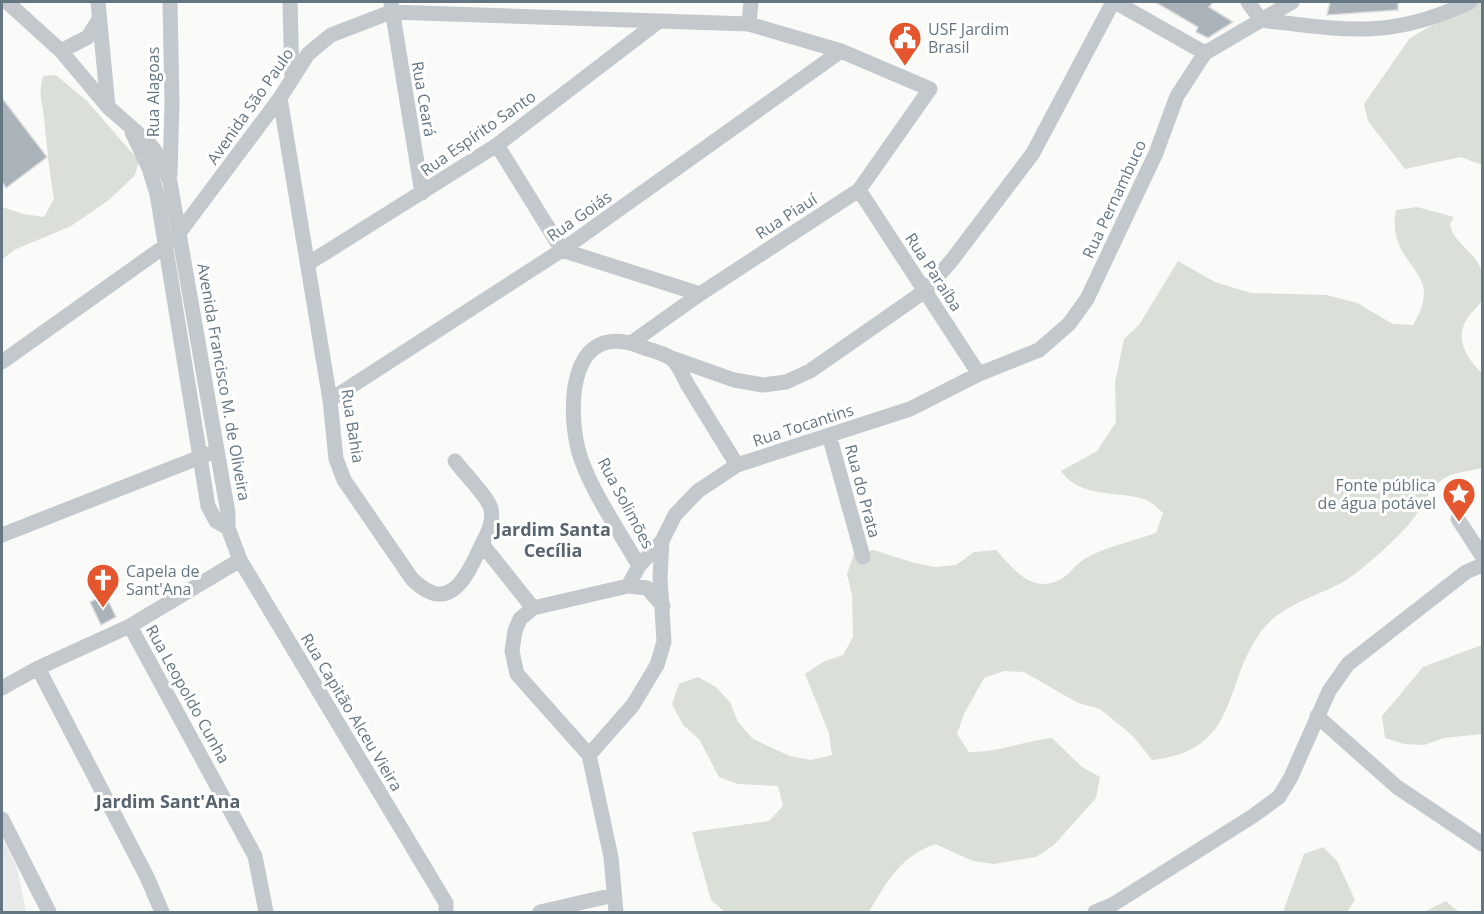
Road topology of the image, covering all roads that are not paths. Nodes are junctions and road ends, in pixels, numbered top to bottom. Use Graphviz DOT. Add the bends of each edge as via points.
graph roads {
  1 [pos="7,2"];
  2 [pos="98,2"];
  3 [pos="170,2"];
  4 [pos="290,2"];
  5 [pos="751,2"];
  6 [pos="1114,2"];
  7 [pos="1248,2"];
  8 [pos="1292,2"];
  9 [pos="1470,2"];
  10 [pos="391,7"];
  11 [pos="1261,20"];
  12 [pos="98,21"];
  13 [pos="659,21"];
  14 [pos="749,24"];
  15 [pos="62,51"];
  16 [pos="841,51"];
  17 [pos="1205,53"];
  18 [pos="292,79"];
  19 [pos="930,89"];
  20 [pos="280,98"];
  21 [pos="108,107"];
  22 [pos="131,129"];
  23 [pos="497,145"];
  24 [pos="170,182"];
  25 [pos="154,187"];
  26 [pos="859,190"];
  27 [pos="422,193"];
  28 [pos="179,233"];
  29 [pos="165,246"];
  30 [pos="562,250"];
  31 [pos="309,263"];
  32 [pos="925,291"];
  33 [pos="700,294"];
  34 [pos="631,343"];
  35 [pos="672,358"];
  36 [pos="2,362"];
  37 [pos="980,374"];
  38 [pos="330,400"];
  39 [pos="829,435"];
  40 [pos="217,452"];
  41 [pos="199,456"];
  42 [pos="455,461"];
  43 [pos="737,465"];
  44 [pos="1458,519"];
  45 [pos="228,528"];
  46 [pos="2,535"];
  47 [pos="662,541"];
  48 [pos="482,544"];
  49 [pos="1482,556"];
  50 [pos="863,557"];
  51 [pos="240,560"];
  52 [pos="1482,565"];
  53 [pos="639,566"];
  54 [pos="628,586"];
  55 [pos="663,606"];
  56 [pos="533,608"];
  57 [pos="130,626"];
  58 [pos="38,668"];
  59 [pos="2,688"];
  60 [pos="1317,716"];
  61 [pos="589,755"];
  62 [pos="2,819"];
  63 [pos="1482,844"];
  64 [pos="616,907"];
  65 [pos="49,912"];
  66 [pos="162,912"];
  67 [pos="266,912"];
  68 [pos="446,912"];
  69 [pos="540,912"];
  70 [pos="1095,912"];
  1 -- 15 [label="street, Avenida Francisco M. de Oliveira"];
  2 -- 12 [label="street"];
  3 -- 24 [label="street, Rua Alagoas"];
  4 -- 18 [label="street"];
  5 -- 14 [label="street"];
  6 -- 17 [label="street"];
  6 -- 32 [label="street, Rua Solimões" via="1033,153"];
  7 -- 11 [label="street"];
  8 -- 11 [label="street, Rua Pernambuco"];
  9 -- 11 [label="street" via="1411,25 1385,29 1359,31"];
  10 -- 13 [label="street, Avenida São Paulo"];
  10 -- 18 [label="street, Avenida São Paulo" via="331,35 308,54"];
  10 -- 27 [label="street, Rua Ceará"];
  11 -- 17 [label="street, Rua Pernambuco"];
  12 -- 15 [label="street" via="88,37"];
  12 -- 21 [label="street"];
  13 -- 14 [label="street, Avenida São Paulo"];
  13 -- 23 [label="street, Rua Espírito Santo"];
  14 -- 16 [label="street, Avenida São Paulo"];
  15 -- 21 [label="street, Avenida Francisco M. de Oliveira"];
  16 -- 19 [label="street, Avenida São Paulo"];
  16 -- 30 [label="street, Rua Goiás"];
  17 -- 37 [label="street, Rua Pernambuco" via="1177,96 1151,164 1087,299 1069,324 1039,350"];
  18 -- 20 [label="street, Avenida São Paulo"];
  19 -- 26 [label="street, Rua Piauí"];
  20 -- 28 [label="street, Avenida São Paulo"];
  20 -- 31 [label="street, Rua Bahia"];
  21 -- 22 [label="street, Avenida Francisco M. de Oliveira"];
  22 -- 24 [label="street, Avenida Francisco M. de Oliveira" via="149,142"];
  22 -- 25 [label="street, Avenida Francisco M. de Oliveira"];
  23 -- 27 [label="street, Rua Espírito Santo"];
  23 -- 30 [label="street"];
  24 -- 25 [label="street"];
  24 -- 28 [label="street, Avenida Francisco M. de Oliveira"];
  25 -- 29 [label="street, Avenida Francisco M. de Oliveira"];
  26 -- 32 [label="street, Rua Paraíba"];
  26 -- 33 [label="street, Rua Piauí"];
  27 -- 31 [label="street, Rua Espírito Santo"];
  28 -- 29 [label="street, Avenida São Paulo"];
  28 -- 40 [label="street, Avenida Francisco M. de Oliveira"];
  29 -- 36 [label="street, Avenida São Paulo"];
  29 -- 41 [label="street, Avenida Francisco M. de Oliveira"];
  30 -- 33 [label="street"];
  30 -- 38 [label="street, Rua Goiás"];
  31 -- 38 [label="street, Rua Bahia"];
  32 -- 35 [label="street, Rua Solimões" via="810,372 786,382 763,385 734,380"];
  32 -- 37 [label="street, Rua Paraíba"];
  33 -- 34 [label="street, Rua Piauí"];
  34 -- 35 [label="street, Rua Solimões"];
  34 -- 53 [label="street, Rua Solimões" via="608,341 590,350 580,362 575,381 575,419 578,449 588,475"];
  35 -- 43 [label="street"];
  37 -- 39 [label="street, Rua Tocantins" via="910,409"];
  38 -- 48 [label="street, Rua Bahia" via="336,459 345,480 424,591 443,593 462,584"];
  39 -- 43 [label="street, Rua Tocantins"];
  39 -- 50 [label="street, Rua do Prata"];
  40 -- 41 [label="street"];
  40 -- 45 [label="street, Avenida Francisco M. de Oliveira"];
  41 -- 45 [label="street, Avenida Francisco M. de Oliveira" via="208,506 216,521"];
  41 -- 46 [label="street"];
  42 -- 48 [label="street, Rua Bahia" via="491,507 491,524"];
  43 -- 47 [label="street, Rua Tocantins" via="699,491 675,515"];
  44 -- 49 [label="street"];
  45 -- 51 [label="street, Rua Capitão Alceu Vieira"];
  47 -- 53 [label="street, Rua Tocantins"];
  47 -- 55 [label="street, Rua Tocantins"];
  48 -- 56 [label="street"];
  51 -- 57 [label="street"];
  51 -- 68 [label="street, Rua Capitão Alceu Vieira" via="446,903"];
  52 -- 60 [label="street" via="1466,572 1348,664"];
  53 -- 54 [label="street, Rua Tocantins"];
  54 -- 55 [label="street" via="646,588"];
  54 -- 56 [label="street"];
  55 -- 61 [label="street, Rua Tocantins" via="664,642 648,684"];
  56 -- 61 [label="street" via="520,619 515,632 512,651 517,674"];
  57 -- 58 [label="street"];
  57 -- 67 [label="street, Rua Leopoldo Cunha" via="255,856"];
  58 -- 59 [label="street"];
  58 -- 66 [label="street"];
  60 -- 63 [label="street" via="1397,787"];
  60 -- 70 [label="street" via="1279,797 1112,905"];
  61 -- 64 [label="street" via="611,857"];
  62 -- 65 [label="street"];
  64 -- 69 [label="street"];
}
